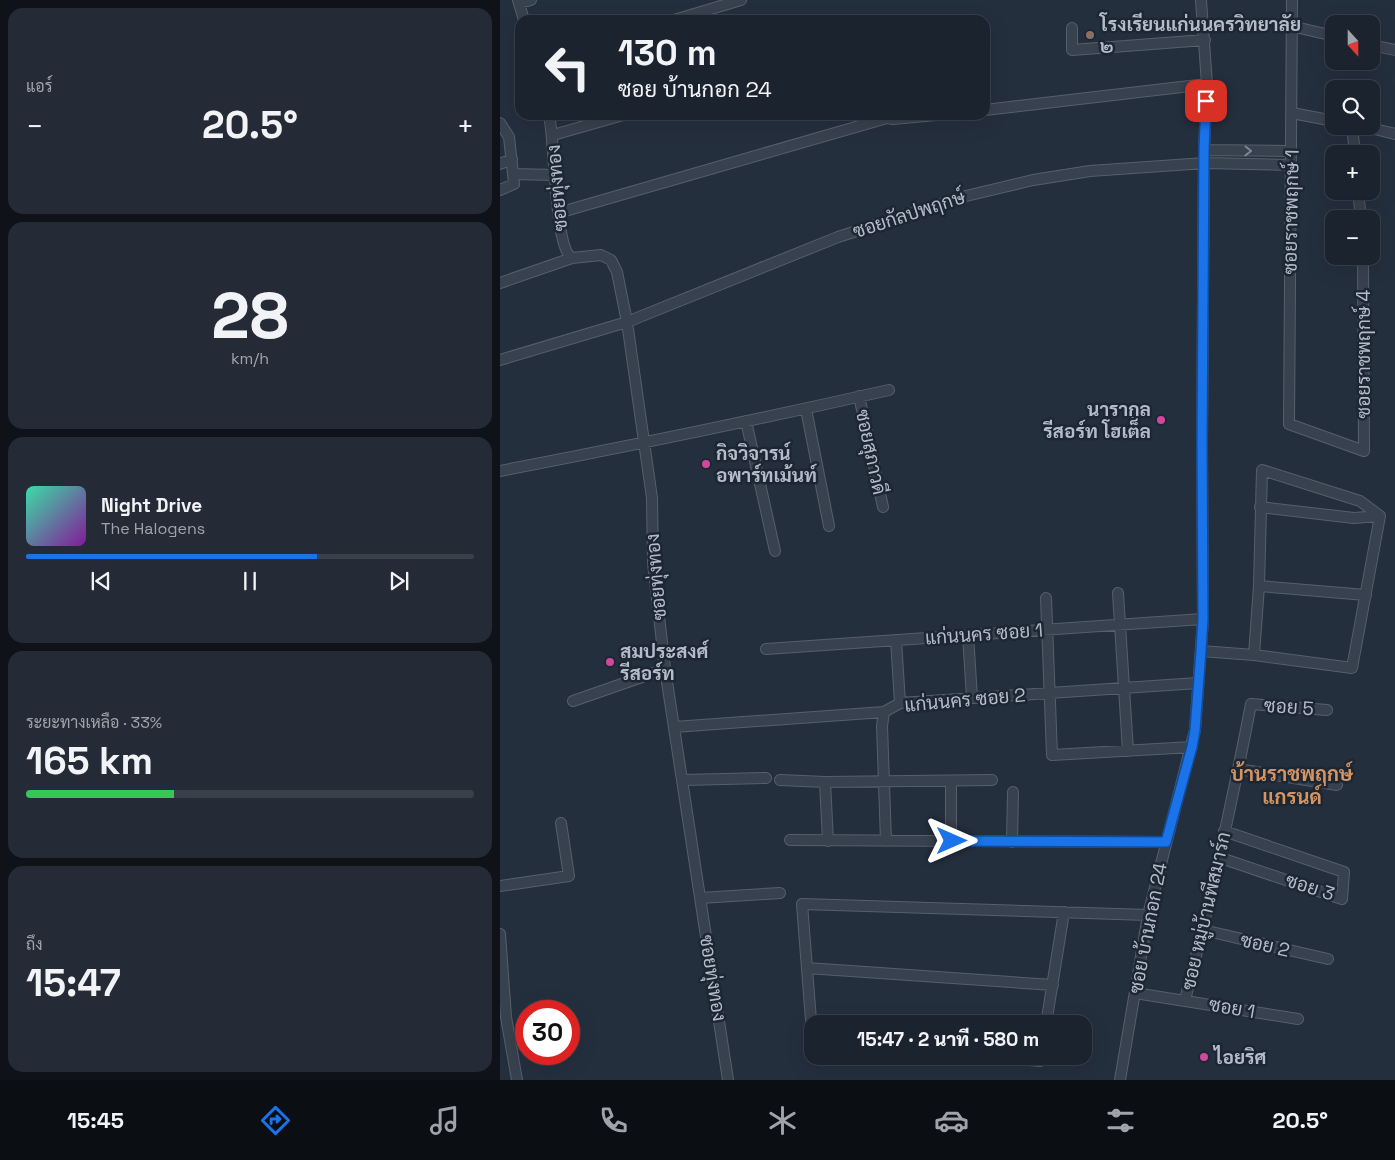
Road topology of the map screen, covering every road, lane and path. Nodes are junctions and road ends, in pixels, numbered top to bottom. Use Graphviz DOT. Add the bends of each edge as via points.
graph roads {
  1 [pos="531,0"];
  2 [pos="741,0"];
  3 [pos="1202,0"];
  4 [pos="1292,0"];
  5 [pos="519,1"];
  6 [pos="523,15"];
  7 [pos="691,15"];
  8 [pos="1292,26"];
  9 [pos="1072,28"];
  10 [pos="1325,34"];
  11 [pos="1205,40"];
  12 [pos="1380,47"];
  13 [pos="1395,50"];
  14 [pos="1207,84"];
  15 [pos="990,109"];
  16 [pos="1292,113"];
  17 [pos="1325,119"];
  18 [pos="550,120"];
  19 [pos="606,120"];
  20 [pos="872,120"];
  21 [pos="500,123"];
  22 [pos="1380,130"];
  23 [pos="1395,134"];
  24 [pos="553,135"];
  25 [pos="1204,150"];
  26 [pos="1291,152"];
  27 [pos="512,159"];
  28 [pos="1205,163"];
  29 [pos="500,164"];
  30 [pos="1291,165"];
  31 [pos="513,174"];
  32 [pos="555,175"];
  33 [pos="500,190"];
  34 [pos="558,213"];
  35 [pos="572,258"];
  36 [pos="1363,265"];
  37 [pos="500,283"];
  38 [pos="628,322"];
  39 [pos="500,360"];
  40 [pos="889,390"];
  41 [pos="859,396"];
  42 [pos="806,409"];
  43 [pos="746,421"];
  44 [pos="643,443"];
  45 [pos="1364,451"];
  46 [pos="500,471"];
  47 [pos="1260,507"];
  48 [pos="883,508"];
  49 [pos="1380,516"];
  50 [pos="829,526"];
  51 [pos="775,551"];
  52 [pos="1259,586"];
  53 [pos="1118,593"];
  54 [pos="1366,595"];
  55 [pos="1046,598"];
  56 [pos="1203,619"];
  57 [pos="1120,624"];
  58 [pos="1048,630"];
  59 [pos="968,635"];
  60 [pos="896,640"];
  61 [pos="766,649"];
  62 [pos="1201,651"];
  63 [pos="1254,655"];
  64 [pos="665,669"];
  65 [pos="1198,683"];
  66 [pos="1125,688"];
  67 [pos="1050,693"];
  68 [pos="972,698"];
  69 [pos="573,701"];
  70 [pos="900,703"];
  71 [pos="1251,704"];
  72 [pos="1327,710"];
  73 [pos="884,712"];
  74 [pos="674,727"];
  75 [pos="1192,747"];
  76 [pos="1128,751"];
  77 [pos="1238,769"];
  78 [pos="766,778"];
  79 [pos="683,780"];
  80 [pos="780,780"];
  81 [pos="992,780"];
  82 [pos="883,781"];
  83 [pos="951,781"];
  84 [pos="825,782"];
  85 [pos="1337,785"];
  86 [pos="1013,792"];
  87 [pos="561,823"];
  88 [pos="1224,830"];
  89 [pos="790,840"];
  90 [pos="828,841"];
  91 [pos="886,841"];
  92 [pos="952,841"];
  93 [pos="1012,842"];
  94 [pos="1166,842"];
  95 [pos="1218,857"];
  96 [pos="500,886"];
  97 [pos="780,894"];
  98 [pos="700,898"];
  99 [pos="1064,912"];
  100 [pos="1148,914"];
  101 [pos="1203,930"];
  102 [pos="500,934"];
  103 [pos="1328,959"];
  104 [pos="808,968"];
  105 [pos="1052,985"];
  106 [pos="1135,993"];
  107 [pos="1185,1000"];
  108 [pos="811,1015"];
  109 [pos="1047,1015"];
  110 [pos="1298,1019"];
  111 [pos="516,1080"];
  112 [pos="728,1080"];
  113 [pos="1120,1080"];
  1 -- 5 [label="street"];
  2 -- 7 [label="street"];
  3 -- 11 [label="street, ซอย บ้านกอก 24"];
  4 -- 8 [label="street, ซอยราชพฤกษ์ 1"];
  5 -- 6 [label="street"];
  8 -- 10 [label="street"];
  8 -- 16 [label="street, ซอยราชพฤกษ์ 1"];
  9 -- 11 [label="street" via="1072,50"];
  11 -- 14 [label="street, ซอย บ้านกอก 24"];
  12 -- 13 [label="street"];
  14 -- 15 [label="street"];
  14 -- 25 [label="street, ซอย บ้านกอก 24"];
  16 -- 17 [label="street"];
  16 -- 26 [label="street, ซอยราชพฤกษ์ 1"];
  18 -- 24 [label="street, ซอยทุ่งทอง"];
  19 -- 24 [label="street"];
  20 -- 34 [label="street"];
  21 -- 27 [label="street" via="509,137"];
  22 -- 23 [label="street"];
  24 -- 32 [label="street, ซอยทุ่งทอง"];
  25 -- 26 [label="street, one-way"];
  25 -- 28 [label="street, ซอย บ้านกอก 24"];
  26 -- 30 [label="street, ซอยราชพฤกษ์ 1"];
  27 -- 29 [label="street"];
  27 -- 31 [label="street"];
  28 -- 30 [label="street, ซอยกัลปพฤกษ์"];
  28 -- 38 [label="street, ซอยกัลปพฤกษ์" via="1090,171 966,196 838,237"];
  28 -- 56 [label="street, ซอย บ้านกอก 24"];
  30 -- 45 [label="street, ซอยราชพฤกษ์ 1" via="1288,424"];
  31 -- 32 [label="street"];
  31 -- 33 [label="street" via="514,184"];
  32 -- 34 [label="street, ซอยทุ่งทอง"];
  34 -- 35 [label="street, ซอยทุ่งทอง" via="563,245"];
  35 -- 37 [label="street"];
  35 -- 38 [label="street, ซอยทุ่งทอง" via="601,256 611,260 617,272"];
  36 -- 45 [label="street, ซอยราชพฤกษ์ 4"];
  38 -- 39 [label="street, ซอยกัลปพฤกษ์"];
  38 -- 44 [label="street, ซอยทุ่งทอง"];
  40 -- 41 [label="street, ซอยสุภาวดี"];
  41 -- 42 [label="street, ซอยสุภาวดี"];
  41 -- 48 [label="street, ซอยสุภาวดี"];
  42 -- 43 [label="street, ซอยสุภาวดี"];
  42 -- 50 [label="street"];
  43 -- 44 [label="street, ซอยสุภาวดี"];
  43 -- 51 [label="street"];
  44 -- 46 [label="street, ซอยสุภาวดี"];
  44 -- 64 [label="street, ซอยทุ่งทอง" via="652,498 653,563"];
  47 -- 49 [label="street" via="1354,518"];
  47 -- 49 [label="street" via="1262,470 1360,501"];
  47 -- 52 [label="street"];
  49 -- 54 [label="street"];
  52 -- 54 [label="street"];
  52 -- 63 [label="street"];
  53 -- 57 [label="street"];
  54 -- 63 [label="street" via="1352,668"];
  55 -- 58 [label="street"];
  56 -- 57 [label="street, แก่นนคร ซอย 1"];
  56 -- 62 [label="street, ซอย บ้านกอก 24"];
  57 -- 58 [label="street, แก่นนคร ซอย 1"];
  57 -- 66 [label="street"];
  58 -- 59 [label="street, แก่นนคร ซอย 1"];
  58 -- 67 [label="street"];
  59 -- 60 [label="street, แก่นนคร ซอย 1"];
  59 -- 68 [label="street"];
  60 -- 61 [label="street, แก่นนคร ซอย 1"];
  60 -- 70 [label="street"];
  62 -- 63 [label="street"];
  62 -- 65 [label="street, ซอย บ้านกอก 24"];
  64 -- 69 [label="street"];
  64 -- 74 [label="street, ซอยทุ่งทอง"];
  65 -- 66 [label="street, แก่นนคร ซอย 2"];
  65 -- 75 [label="street, ซอย บ้านกอก 24"];
  66 -- 67 [label="street, แก่นนคร ซอย 2"];
  66 -- 76 [label="street"];
  67 -- 68 [label="street, แก่นนคร ซอย 2"];
  67 -- 76 [label="street" via="1052,755"];
  68 -- 70 [label="street, แก่นนคร ซอย 2"];
  70 -- 73 [label="street, แก่นนคร ซอย 2"];
  71 -- 72 [label="street, ซอย 5"];
  71 -- 77 [label="street, ซอย หมู่บ้านพีสมาร์ก"];
  73 -- 74 [label="street, แก่นนคร ซอย 2"];
  73 -- 82 [label="street"];
  74 -- 79 [label="street, ซอยทุ่งทอง"];
  75 -- 76 [label="street"];
  75 -- 94 [label="street, ซอย บ้านกอก 24"];
  77 -- 85 [label="street"];
  77 -- 88 [label="street, ซอย หมู่บ้านพีสมาร์ก"];
  78 -- 79 [label="street"];
  79 -- 98 [label="street, ซอยทุ่งทอง"];
  80 -- 84 [label="street"];
  81 -- 83 [label="street"];
  82 -- 83 [label="street"];
  82 -- 84 [label="street"];
  82 -- 91 [label="street"];
  83 -- 92 [label="street"];
  84 -- 90 [label="street"];
  86 -- 93 [label="street"];
  87 -- 96 [label="street" via="569,876"];
  88 -- 95 [label="street, ซอย หมู่บ้านพีสมาร์ก"];
  88 -- 95 [label="street, ซอย 3" via="1344,872 1342,899"];
  89 -- 90 [label="street"];
  90 -- 91 [label="street"];
  91 -- 92 [label="street"];
  92 -- 93 [label="street"];
  93 -- 94 [label="street"];
  94 -- 100 [label="street, ซอย บ้านกอก 24"];
  95 -- 101 [label="street, ซอย หมู่บ้านพีสมาร์ก"];
  97 -- 98 [label="street"];
  98 -- 112 [label="street, ซอยทุ่งทอง"];
  99 -- 100 [label="street"];
  99 -- 104 [label="street" via="802,904"];
  99 -- 105 [label="street"];
  100 -- 106 [label="street, ซอย บ้านกอก 24"];
  101 -- 103 [label="street, ซอย 2"];
  101 -- 107 [label="street, ซอย หมู่บ้านพีสมาร์ก"];
  102 -- 111 [label="street" via="506,1017"];
  104 -- 105 [label="street"];
  104 -- 108 [label="street"];
  105 -- 109 [label="street"];
  106 -- 107 [label="street, ซอย 1"];
  106 -- 113 [label="street, ซอย บ้านกอก 24"];
  107 -- 110 [label="street, ซอย 1"];
}
